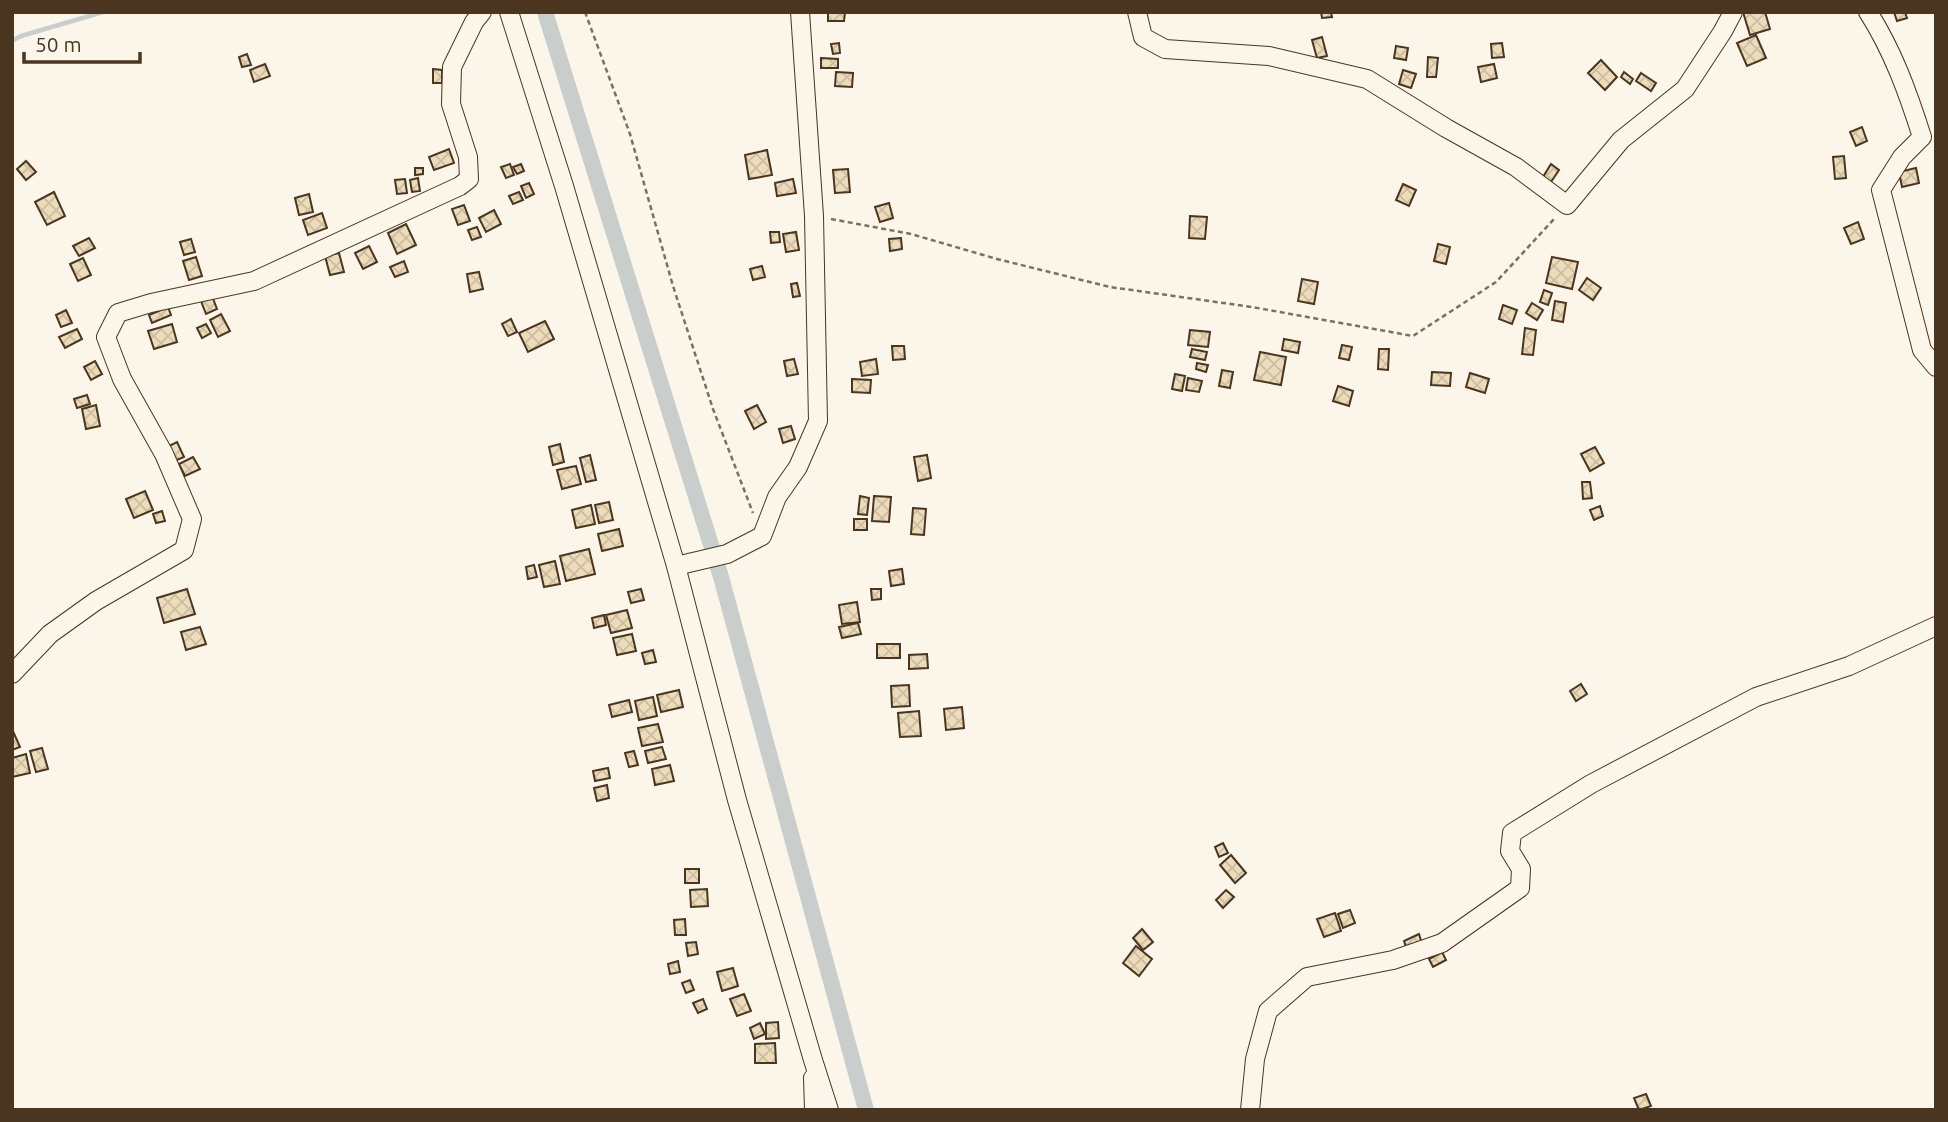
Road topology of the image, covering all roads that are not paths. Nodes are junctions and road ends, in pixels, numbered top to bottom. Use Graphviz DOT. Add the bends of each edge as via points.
graph roads {
  1 [pos="482,12"];
  2 [pos="509,12"];
  3 [pos="800,12"];
  4 [pos="1137,12"];
  5 [pos="1733,12"];
  6 [pos="1868,12"];
  7 [pos="1936,367"];
  8 [pos="683,565"];
  9 [pos="1936,626"];
  10 [pos="12,674"];
  11 [pos="813,1060"];
  12 [pos="814,1110"];
  13 [pos="829,1110"];
  14 [pos="1250,1110"];
  1 -- 10 [label="street" via="452,67 451,104 468,156 469,179 254,281 118,313 106,337 192,519 184,550 96,601 50,634"];
  2 -- 8 [label="street"];
  3 -- 8 [label="street" via="814,216 818,421 762,536 727,554"];
  4 -- 5 [label="street" via="1143,37 1165,49 1269,56 1367,79 1516,167 1567,205 1620,140 1685,89"];
  6 -- 7 [label="street" via="1884,36 1922,137 1902,157 1881,190 1922,350"];
  8 -- 11 [label="street" via="737,800"];
  9 -- 14 [label="street" via="1849,666 1756,697 1591,784 1512,833 1510,851 1521,869 1520,888 1442,943 1393,960 1307,977 1268,1011 1255,1059"];
  11 -- 12 [label="street"];
  11 -- 13 [label="street"];
}
